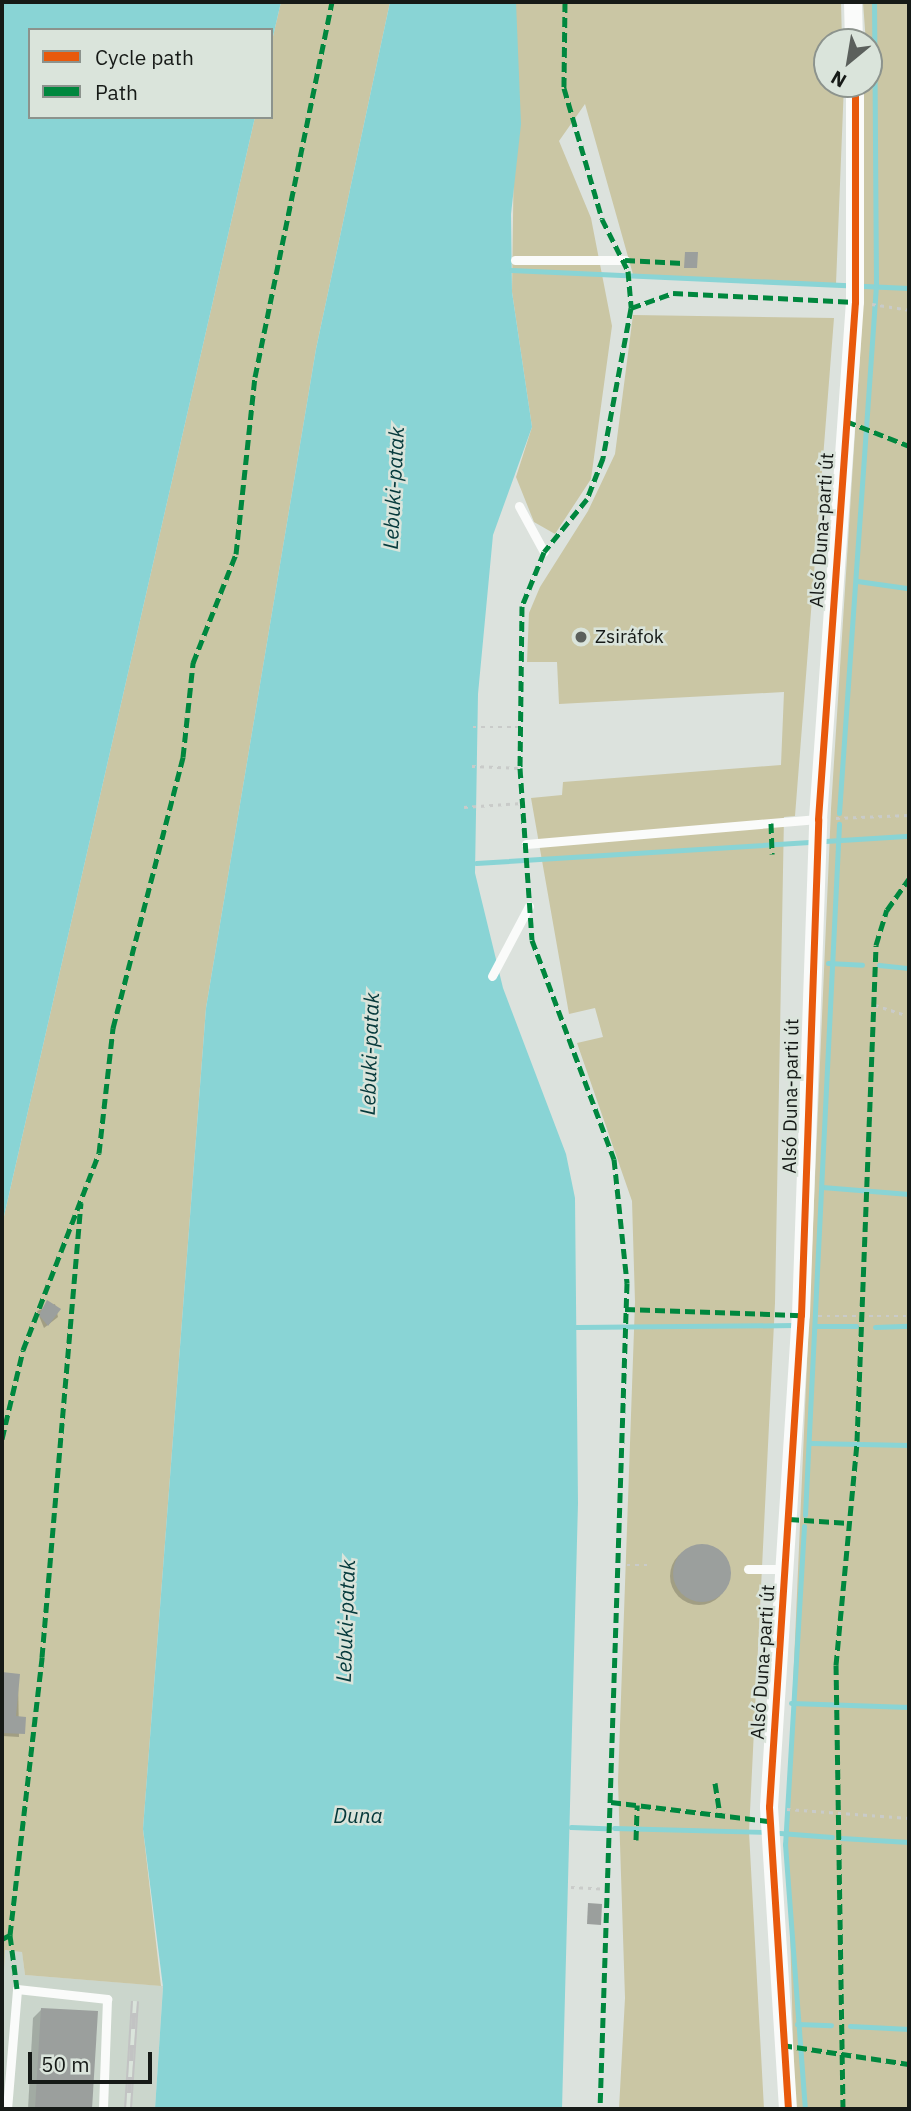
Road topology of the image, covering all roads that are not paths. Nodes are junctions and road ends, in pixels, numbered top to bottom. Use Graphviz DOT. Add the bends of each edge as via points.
graph roads {
  1 [pos="853,2"];
  2 [pos="854,28"];
  3 [pos="855,98"];
  4 [pos="515,260"];
  5 [pos="625,260"];
  6 [pos="519,506"];
  7 [pos="544,552"];
  8 [pos="818,833"];
  9 [pos="526,844"];
  10 [pos="529,906"];
  11 [pos="492,976"];
  12 [pos="748,1569"];
  13 [pos="785,1569"];
  14 [pos="7,2109"];
  15 [pos="103,2109"];
  16 [pos="788,2109"];
  1 -- 2 [label="street"];
  3 -- 8 [label="street, Alsó Duna-parti út" via="855,285"];
  4 -- 5 [label="lane"];
  6 -- 7 [label="lane"];
  8 -- 9 [label="lane"];
  8 -- 13 [label="street, Alsó Duna-parti út" via="801,1315"];
  10 -- 11 [label="lane"];
  12 -- 13 [label="lane"];
  13 -- 16 [label="street, Alsó Duna-parti út" via="768,1821"];
  14 -- 15 [label="lane" via="17,1989 107,2000"];
}
